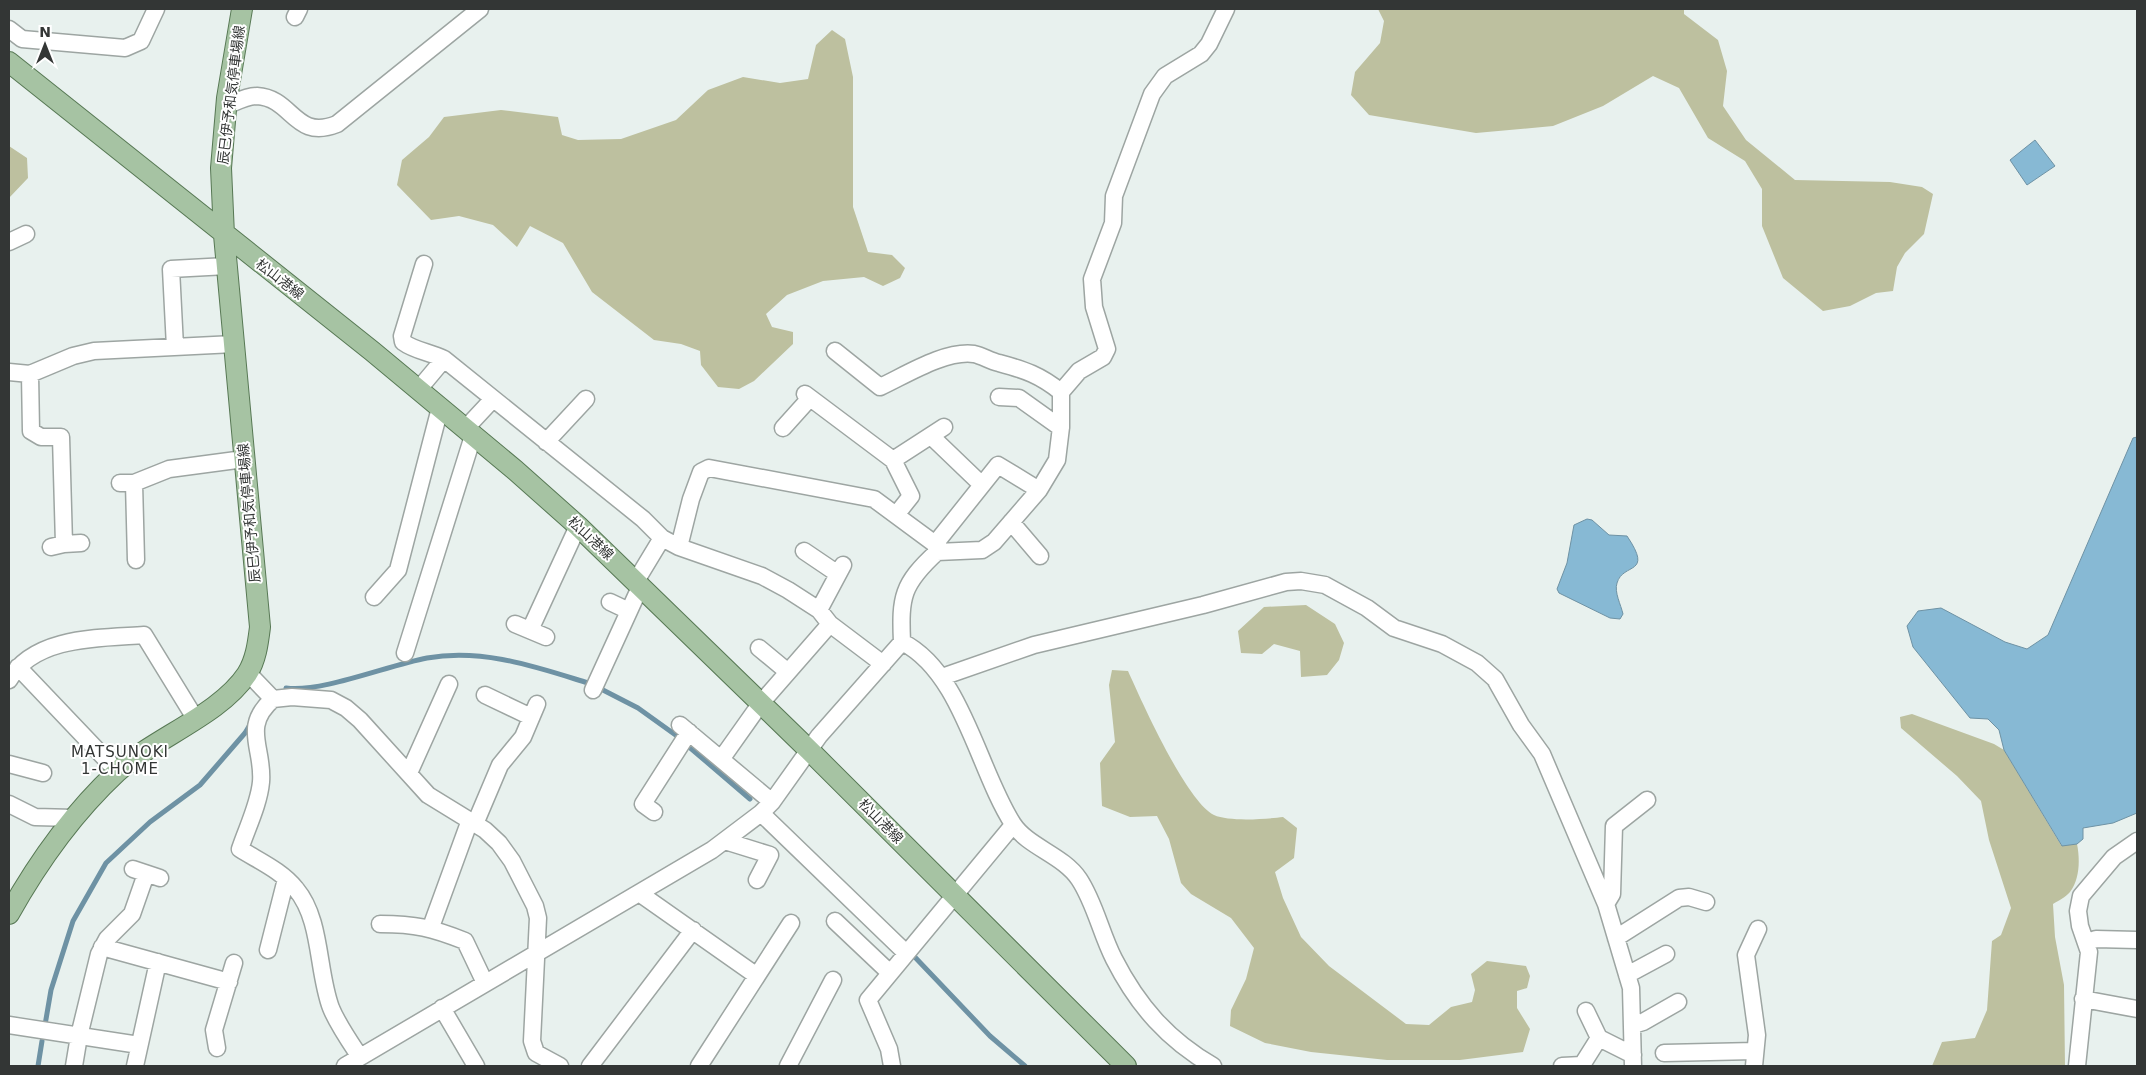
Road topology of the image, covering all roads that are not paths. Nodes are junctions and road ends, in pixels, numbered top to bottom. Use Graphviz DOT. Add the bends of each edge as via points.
graph roads {
  1 [pos="156,9"];
  2 [pos="242,9"];
  3 [pos="480,9"];
  4 [pos="1226,9"];
  5 [pos="9,28"];
  6 [pos="9,62"];
  7 [pos="226,106"];
  8 [pos="26,234"];
  9 [pos="224,235"];
  10 [pos="9,242"];
  11 [pos="424,264"];
  12 [pos="227,266"];
  13 [pos="234,344"];
  14 [pos="175,347"];
  15 [pos="835,351"];
  16 [pos="444,359"];
  17 [pos="9,372"];
  18 [pos="30,374"];
  19 [pos="418,390"];
  20 [pos="1061,392"];
  21 [pos="999,397"];
  22 [pos="493,399"];
  23 [pos="586,399"];
  24 [pos="440,408"];
  25 [pos="783,428"];
  26 [pos="1061,428"];
  27 [pos="470,432"];
  28 [pos="546,442"];
  29 [pos="244,459"];
  30 [pos="893,460"];
  31 [pos="982,485"];
  32 [pos="1040,490"];
  33 [pos="896,515"];
  34 [pos="1011,522"];
  35 [pos="578,526"];
  36 [pos="662,538"];
  37 [pos="81,543"];
  38 [pos="679,547"];
  39 [pos="936,548"];
  40 [pos="140,551"];
  41 [pos="804,551"];
  42 [pos="1040,556"];
  43 [pos="638,583"];
  44 [pos="374,597"];
  45 [pos="610,602"];
  46 [pos="819,610"];
  47 [pos="629,611"];
  48 [pos="830,624"];
  49 [pos="546,638"];
  50 [pos="902,642"];
  51 [pos="760,648"];
  52 [pos="405,653"];
  53 [pos="883,664"];
  54 [pos="788,672"];
  55 [pos="248,673"];
  56 [pos="14,674"];
  57 [pos="942,677"];
  58 [pos="452,689"];
  59 [pos="593,690"];
  60 [pos="485,696"];
  61 [pos="273,699"];
  62 [pos="761,703"];
  63 [pos="196,718"];
  64 [pos="809,750"];
  65 [pos="722,758"];
  66 [pos="10,759"];
  67 [pos="118,772"];
  68 [pos="44,773"];
  69 [pos="409,774"];
  70 [pos="1648,800"];
  71 [pos="9,804"];
  72 [pos="767,808"];
  73 [pos="654,812"];
  74 [pos="74,818"];
  75 [pos="472,822"];
  76 [pos="1014,825"];
  77 [pos="724,841"];
  78 [pos="2137,841"];
  79 [pos="146,874"];
  80 [pos="286,878"];
  81 [pos="757,880"];
  82 [pos="639,893"];
  83 [pos="955,895"];
  84 [pos="1706,902"];
  85 [pos="1606,904"];
  86 [pos="9,912"];
  87 [pos="835,921"];
  88 [pos="791,923"];
  89 [pos="380,924"];
  90 [pos="431,928"];
  91 [pos="1758,929"];
  92 [pos="693,930"];
  93 [pos="1616,938"];
  94 [pos="2137,940"];
  95 [pos="2088,942"];
  96 [pos="102,947"];
  97 [pos="268,950"];
  98 [pos="537,952"];
  99 [pos="906,954"];
  100 [pos="1666,954"];
  101 [pos="158,962"];
  102 [pos="234,963"];
  103 [pos="890,973"];
  104 [pos="1627,975"];
  105 [pos="757,976"];
  106 [pos="833,980"];
  107 [pos="229,982"];
  108 [pos="485,983"];
  109 [pos="2083,999"];
  110 [pos="1678,1002"];
  111 [pos="442,1008"];
  112 [pos="2137,1008"];
  113 [pos="1586,1011"];
  114 [pos="9,1025"];
  115 [pos="1633,1025"];
  116 [pos="79,1036"];
  117 [pos="1599,1038"];
  118 [pos="139,1045"];
  119 [pos="217,1048"];
  120 [pos="1664,1053"];
  121 [pos="360,1058"];
  122 [pos="1755,1058"];
  123 [pos="1633,1061"];
  124 [pos="74,1066"];
  125 [pos="135,1066"];
  126 [pos="345,1066"];
  127 [pos="476,1066"];
  128 [pos="560,1066"];
  129 [pos="590,1066"];
  130 [pos="699,1066"];
  131 [pos="788,1066"];
  132 [pos="892,1066"];
  133 [pos="1126,1066"];
  134 [pos="1213,1066"];
  135 [pos="1562,1066"];
  136 [pos="2077,1066"];
  1 -- 5 [label="street" via="141,41 125,48 22,39"];
  2 -- 7 [label="main road, 辰巳伊予和気停車場線"];
  3 -- 7 [label="street" via="338,124 328,128 306,127 280,105 257,96"];
  4 -- 20 [label="street" via="1201,54 1165,76 1152,94 1114,196 1114,223 1092,279 1094,307 1107,349 1103,357 1079,371"];
  6 -- 9 [label="main road, 松山港線"];
  7 -- 9 [label="main road, 辰巳伊予和気停車場線" via="221,168"];
  8 -- 10 [label="street"];
  9 -- 12 [label="main road, 辰巳伊予和気停車場線"];
  9 -- 19 [label="main road, 松山港線"];
  11 -- 16 [label="street" via="402,336 403,342 412,349"];
  12 -- 13 [label="main road, 辰巳伊予和気停車場線"];
  12 -- 14 [label="street" via="171,269"];
  13 -- 14 [label="street"];
  13 -- 29 [label="main road, 辰巳伊予和気停車場線"];
  14 -- 18 [label="street" via="94,351"];
  15 -- 20 [label="street" via="880,387 960,353 1026,369"];
  16 -- 19 [label="street"];
  16 -- 22 [label="street"];
  17 -- 18 [label="street"];
  18 -- 37 [label="street" via="31,431 41,437 61,437 57,546"];
  19 -- 24 [label="main road, 松山港線"];
  20 -- 26 [label="street"];
  21 -- 26 [label="street" via="1019,398"];
  22 -- 27 [label="street"];
  22 -- 28 [label="street"];
  23 -- 28 [label="street"];
  24 -- 27 [label="main road, 松山港線"];
  24 -- 44 [label="street" via="398,570"];
  25 -- 30 [label="street" via="808,396"];
  26 -- 32 [label="street" via="1057,460"];
  27 -- 35 [label="main road, 松山港線"];
  27 -- 52 [label="street"];
  28 -- 36 [label="street" via="643,519"];
  29 -- 40 [label="street" via="170,469 127,483"];
  29 -- 55 [label="main road, 辰巳伊予和気停車場線" via="260,627 255,657"];
  30 -- 31 [label="street" via="938,432"];
  30 -- 33 [label="street" via="910,496"];
  31 -- 32 [label="street" via="998,465"];
  31 -- 39 [label="street"];
  32 -- 34 [label="street"];
  33 -- 38 [label="street" via="874,499 709,468 701,472"];
  33 -- 39 [label="street"];
  34 -- 39 [label="street" via="994,542 982,550"];
  34 -- 42 [label="street"];
  35 -- 43 [label="main road, 松山港線"];
  35 -- 49 [label="street" via="523,627"];
  36 -- 38 [label="street"];
  36 -- 43 [label="street"];
  38 -- 46 [label="street" via="762,576"];
  39 -- 50 [label="street" via="904,594"];
  41 -- 46 [label="street" via="841,570"];
  43 -- 47 [label="street"];
  43 -- 62 [label="main road, 松山港線"];
  45 -- 47 [label="street"];
  46 -- 48 [label="street"];
  47 -- 59 [label="street"];
  48 -- 53 [label="street"];
  48 -- 54 [label="street"];
  50 -- 53 [label="street"];
  50 -- 57 [label="street" via="924,657"];
  51 -- 54 [label="street"];
  53 -- 64 [label="street"];
  54 -- 62 [label="street"];
  55 -- 61 [label="street"];
  55 -- 63 [label="main road, 辰巳伊予和気停車場線" via="223,700"];
  56 -- 63 [label="street" via="42,652 63,645 86,639 144,635"];
  56 -- 67 [label="street"];
  57 -- 76 [label="street"];
  57 -- 85 [label="street" via="1034,645 1286,582 1301,580 1325,586 1367,608 1394,628 1442,644 1487,670 1542,754"];
  58 -- 69 [label="street"];
  60 -- 75 [label="street" via="534,711 522,737 500,765"];
  61 -- 69 [label="street" via="292,696 331,700 346,708"];
  61 -- 80 [label="street" via="263,708 255,730 261,782 259,797 240,849"];
  62 -- 64 [label="main road, 松山港線"];
  62 -- 65 [label="street"];
  63 -- 67 [label="main road, 辰巳伊予和気停車場線"];
  64 -- 72 [label="street"];
  64 -- 83 [label="main road, 松山港線"];
  65 -- 72 [label="street"];
  65 -- 73 [label="street" via="684,728 643,804"];
  66 -- 68 [label="street"];
  67 -- 74 [label="main road, 辰巳伊予和気停車場線"];
  69 -- 75 [label="street" via="428,794"];
  70 -- 85 [label="street" via="1614,826 1612,894"];
  71 -- 74 [label="street" via="35,817"];
  72 -- 77 [label="street"];
  72 -- 99 [label="street"];
  74 -- 86 [label="main road, 辰巳伊予和気停車場線" via="49,848"];
  75 -- 90 [label="street"];
  75 -- 98 [label="street" via="499,843 535,906"];
  76 -- 83 [label="street"];
  76 -- 134 [label="street" via="1071,869 1114,959 1135,994 1169,1036"];
  77 -- 81 [label="street" via="770,855"];
  77 -- 82 [label="street"];
  78 -- 95 [label="street" via="2114,857 2081,896 2079,918"];
  79 -- 96 [label="street" via="132,914"];
  80 -- 97 [label="street"];
  80 -- 121 [label="street" via="297,890 313,922 331,1008"];
  82 -- 92 [label="street"];
  82 -- 98 [label="street"];
  83 -- 99 [label="street"];
  83 -- 133 [label="main road, 松山港線"];
  84 -- 93 [label="street" via="1679,898"];
  85 -- 93 [label="street"];
  87 -- 103 [label="street"];
  88 -- 105 [label="street"];
  89 -- 90 [label="street"];
  90 -- 108 [label="street" via="465,941"];
  91 -- 122 [label="street" via="1746,955 1757,1035"];
  92 -- 105 [label="street"];
  92 -- 129 [label="street"];
  93 -- 104 [label="street"];
  94 -- 95 [label="street" via="2096,939"];
  95 -- 109 [label="street" via="2088,979"];
  96 -- 101 [label="street"];
  96 -- 116 [label="street"];
  98 -- 108 [label="street"];
  98 -- 128 [label="street" via="532,1041 536,1053"];
  99 -- 103 [label="street"];
  100 -- 104 [label="street"];
  101 -- 107 [label="street"];
  101 -- 118 [label="street"];
  102 -- 107 [label="street"];
  103 -- 132 [label="street" via="868,1000 889,1049"];
  104 -- 115 [label="street"];
  105 -- 130 [label="street"];
  106 -- 131 [label="street"];
  107 -- 119 [label="street" via="214,1030"];
  108 -- 111 [label="street"];
  109 -- 112 [label="street"];
  109 -- 136 [label="street"];
  110 -- 115 [label="street"];
  111 -- 121 [label="street"];
  111 -- 127 [label="street"];
  113 -- 117 [label="street"];
  114 -- 116 [label="street"];
  115 -- 123 [label="street"];
  116 -- 118 [label="street"];
  116 -- 124 [label="street"];
  117 -- 123 [label="street"];
  117 -- 135 [label="street" via="1582,1065"];
  118 -- 125 [label="street"];
  120 -- 122 [label="street" via="1685,1046"];
  121 -- 126 [label="street"];
}
